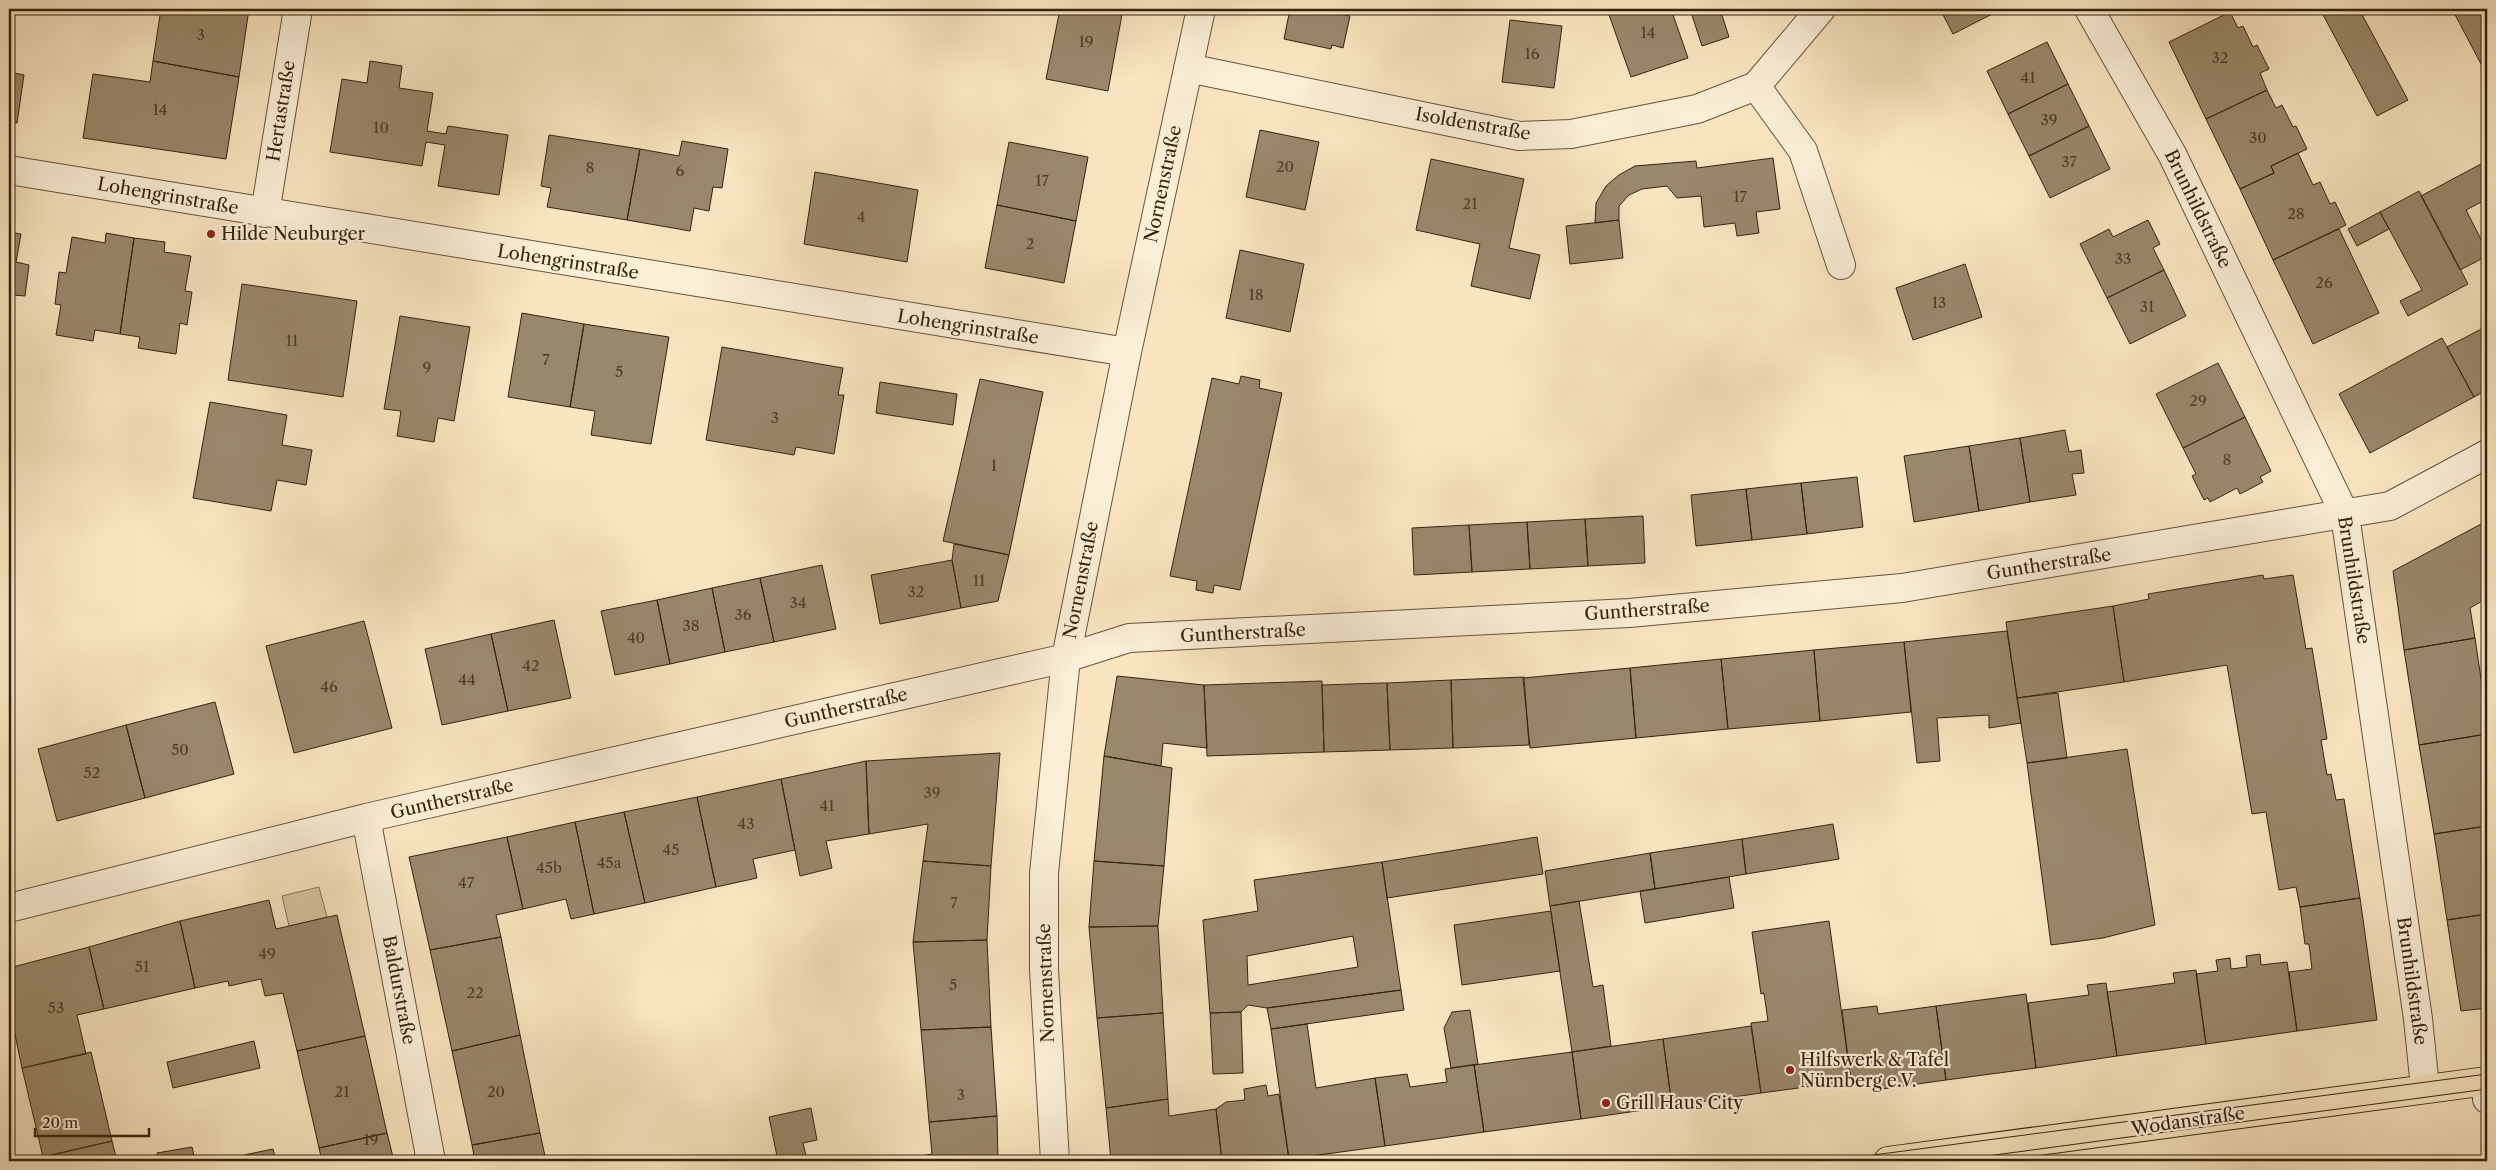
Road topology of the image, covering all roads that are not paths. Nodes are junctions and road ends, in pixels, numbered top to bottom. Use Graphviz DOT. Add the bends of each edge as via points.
graph roads {
  1 [pos="298,9"];
  2 [pos="1201,9"];
  3 [pos="1820,9"];
  4 [pos="2089,9"];
  5 [pos="1188,68"];
  6 [pos="1756,86"];
  7 [pos="9,170"];
  8 [pos="265,212"];
  9 [pos="1840,265"];
  10 [pos="1127,352"];
  11 [pos="2487,454"];
  12 [pos="2345,515"];
  13 [pos="1066,658"];
  14 [pos="366,818"];
  15 [pos="9,908"];
  16 [pos="2487,1087"];
  17 [pos="2425,1088"];
  18 [pos="1967,1156"];
  19 [pos="431,1161"];
  20 [pos="1055,1161"];
  21 [pos="1888,1161"];
  1 -- 8 [label="street, Hertastraße"];
  2 -- 5 [label="street, Nornenstraße"];
  3 -- 6 [label="street, Isoldenstraße"];
  4 -- 12 [label="street, Brunhildstraße" via="2172,156"];
  5 -- 6 [label="street, Isoldenstraße" via="1519,136 1572,134 1697,109"];
  5 -- 10 [label="street, Nornenstraße"];
  6 -- 9 [label="street" via="1803,151"];
  7 -- 8 [label="street, Lohengrinstraße"];
  8 -- 10 [label="street, Lohengrinstraße"];
  10 -- 13 [label="street, Nornenstraße"];
  11 -- 12 [label="street, Guntherstraße" via="2390,506"];
  12 -- 13 [label="street, Guntherstraße" via="1902,588 1628,613 1129,638"];
  12 -- 17 [label="street, Brunhildstraße" via="2418,1019"];
  13 -- 14 [label="street, Guntherstraße"];
  13 -- 20 [label="street, Nornenstraße" via="1044,874 1044,970"];
  14 -- 15 [label="street, Guntherstraße"];
  14 -- 19 [label="street, Baldurstraße"];
  16 -- 17 [label="main road, Wodanstraße"];
  17 -- 18 [label="main road, Wodanstraße"];
  18 -- 21 [label="main road, Wodanstraße"];
}
